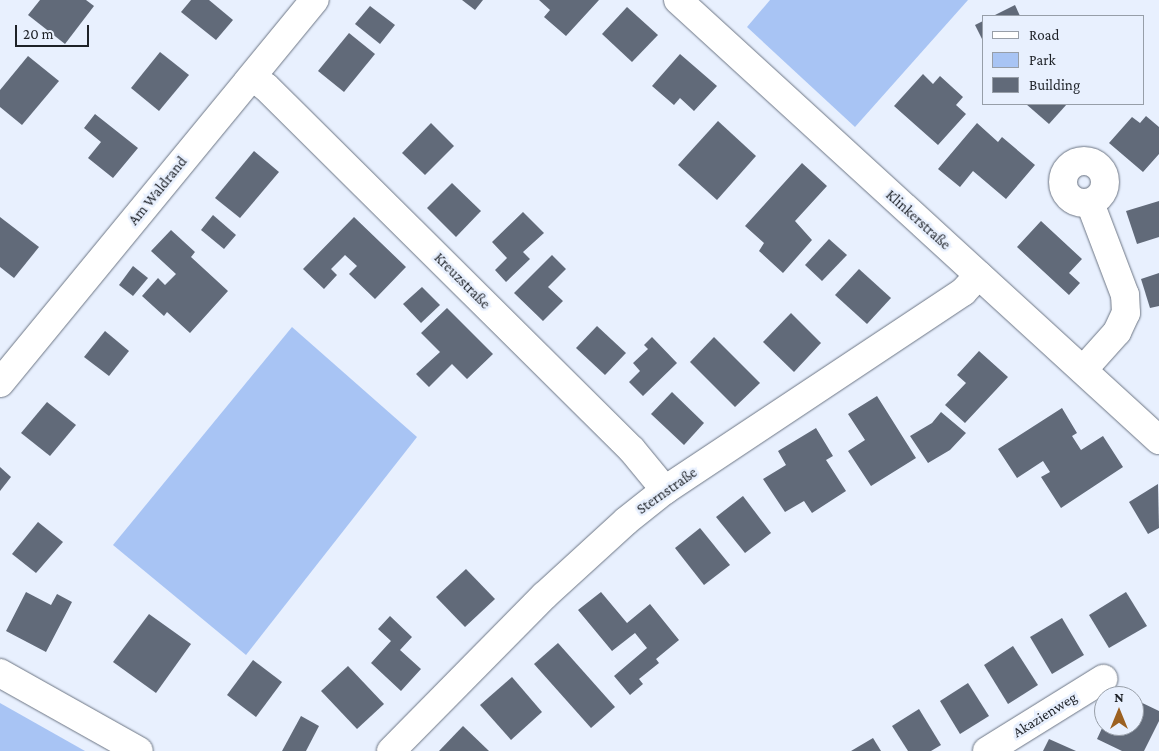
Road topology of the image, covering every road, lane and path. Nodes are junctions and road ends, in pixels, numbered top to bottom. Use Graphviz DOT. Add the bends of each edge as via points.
graph roads {
  1 [pos="315,0"];
  2 [pos="678,0"];
  3 [pos="252,77"];
  4 [pos="1090,202"];
  5 [pos="979,276"];
  6 [pos="1083,370"];
  7 [pos="0,382"];
  8 [pos="1159,440"];
  9 [pos="665,490"];
  10 [pos="0,673"];
  11 [pos="1103,679"];
  12 [pos="139,751"];
  13 [pos="391,751"];
  14 [pos="987,751"];
  1 -- 3 [label="street, Am Waldrand"];
  2 -- 5 [label="street, Klinkerstraße"];
  3 -- 7 [label="street, Am Waldrand"];
  3 -- 9 [label="street, Kreuzstraße" via="266,87 632,450"];
  4 -- 6 [label="street" via="1125,295 1126,313 1117,332"];
  5 -- 6 [label="street, Klinkerstraße"];
  5 -- 9 [label="street, Sternstraße" via="954,297"];
  6 -- 8 [label="street, Klinkerstraße"];
  9 -- 13 [label="street, Sternstraße" via="544,596"];
  10 -- 12 [label="street"];
  11 -- 14 [label="street, Akazienweg"];
}
